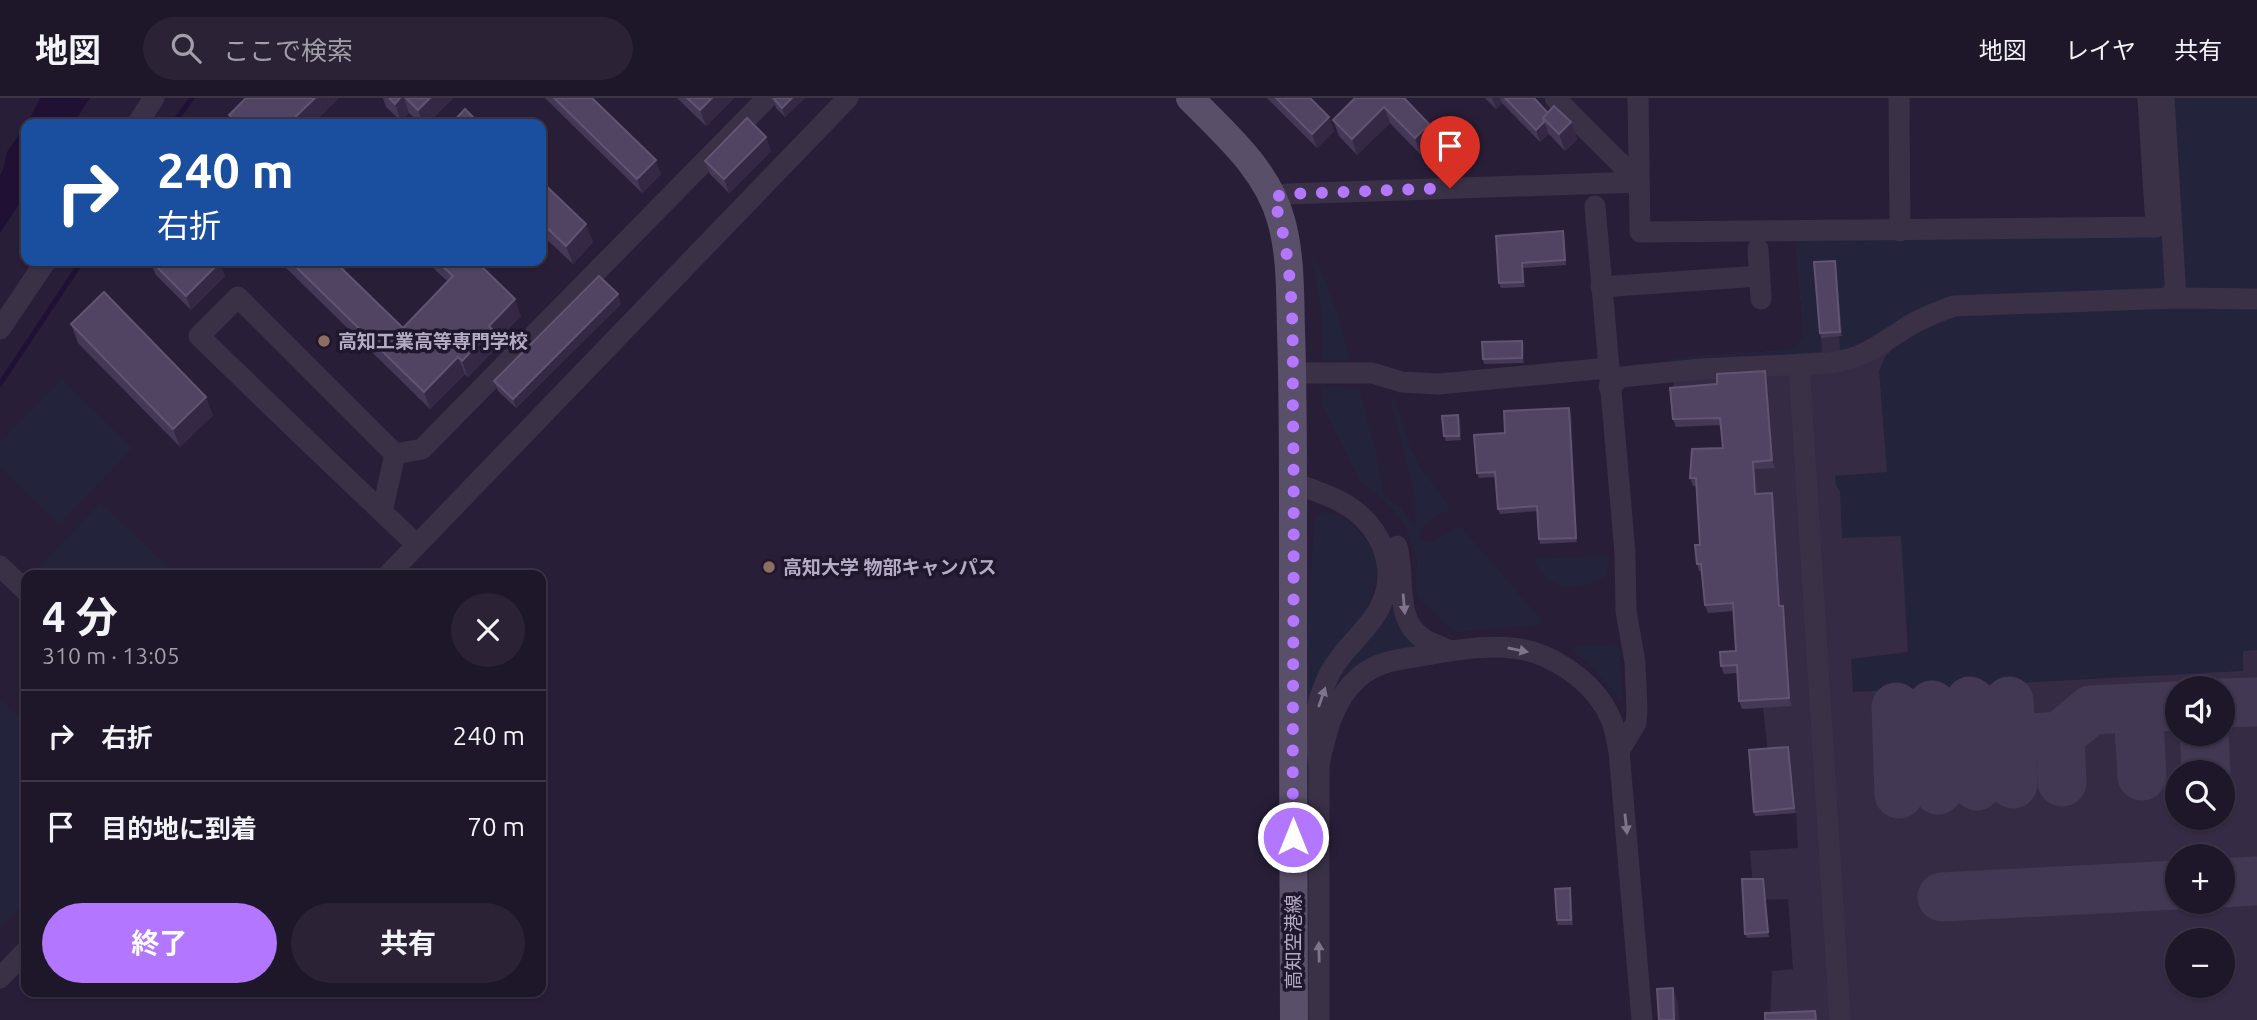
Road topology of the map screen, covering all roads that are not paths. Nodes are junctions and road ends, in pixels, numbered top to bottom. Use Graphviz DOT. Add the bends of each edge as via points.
graph roads {
  1 [pos="154,98"];
  2 [pos="767,98"];
  3 [pos="848,98"];
  4 [pos="1190,98"];
  5 [pos="1555,98"];
  6 [pos="1638,98"];
  7 [pos="1899,98"];
  8 [pos="2148,98"];
  9 [pos="2164,98"];
  10 [pos="140,119"];
  11 [pos="1639,182"];
  12 [pos="1273,197"];
  13 [pos="1595,206"];
  14 [pos="1900,231"];
  15 [pos="1758,249"];
  16 [pos="43,266"];
  17 [pos="1760,276"];
  18 [pos="1601,287"];
  19 [pos="2176,298"];
  20 [pos="1761,299"];
  21 [pos="2257,299"];
  22 [pos="0,329"];
  23 [pos="1799,363"];
  24 [pos="1292,373"];
  25 [pos="1609,377"];
  26 [pos="395,454"];
  27 [pos="1293,484"];
  28 [pos="382,512"];
  29 [pos="417,545"];
  30 [pos="0,566"];
  31 [pos="393,570"];
  32 [pos="21,586"];
  33 [pos="1450,651"];
  34 [pos="1619,751"];
  35 [pos="1318,764"];
  36 [pos="21,956"];
  37 [pos="0,978"];
  38 [pos="1294,1020"];
  39 [pos="1320,1020"];
  40 [pos="1642,1020"];
  41 [pos="1840,1020"];
  1 -- 10 [label="street"];
  2 -- 26 [label="street" via="422,449"];
  3 -- 29 [label="street"];
  4 -- 12 [label="main road, 高知空港線" via="1262,177"];
  5 -- 11 [label="street"];
  6 -- 11 [label="street"];
  7 -- 14 [label="street"];
  8 -- 14 [label="street" via="2156,226"];
  9 -- 19 [label="street"];
  11 -- 12 [label="street"];
  11 -- 14 [label="street" via="1640,232"];
  12 -- 24 [label="main road, 高知空港線" via="1282,222 1290,287"];
  13 -- 18 [label="street"];
  15 -- 17 [label="street"];
  16 -- 22 [label="street"];
  17 -- 18 [label="street"];
  17 -- 20 [label="street"];
  18 -- 25 [label="street"];
  19 -- 21 [label="street"];
  19 -- 23 [label="street" via="1954,306 1849,360"];
  23 -- 25 [label="street"];
  23 -- 41 [label="street"];
  24 -- 25 [label="street" via="1372,373 1402,382 1439,383"];
  24 -- 27 [label="main road, 高知空港線"];
  25 -- 34 [label="street" via="1637,709 1636,723"];
  26 -- 28 [label="street"];
  26 -- 28 [label="street" via="238,297 199,336"];
  27 -- 33 [label="street, one-way" via="1324,481 1360,499 1381,517 1401,560 1405,618 1424,639"];
  35 -- 27 [label="street, one-way" via="1314,733 1323,691 1340,658 1380,606 1388,565 1378,535 1354,510"];
  27 -- 38 [label="main road, 高知空港線"];
  28 -- 29 [label="street"];
  29 -- 31 [label="street"];
  30 -- 32 [label="street"];
  33 -- 34 [label="street, one-way" via="1513,648 1556,662 1604,704"];
  33 -- 35 [label="street" via="1385,662 1357,679 1333,715"];
  34 -- 40 [label="street, one-way"];
  39 -- 35 [label="street, one-way"];
  36 -- 37 [label="street"];
}
